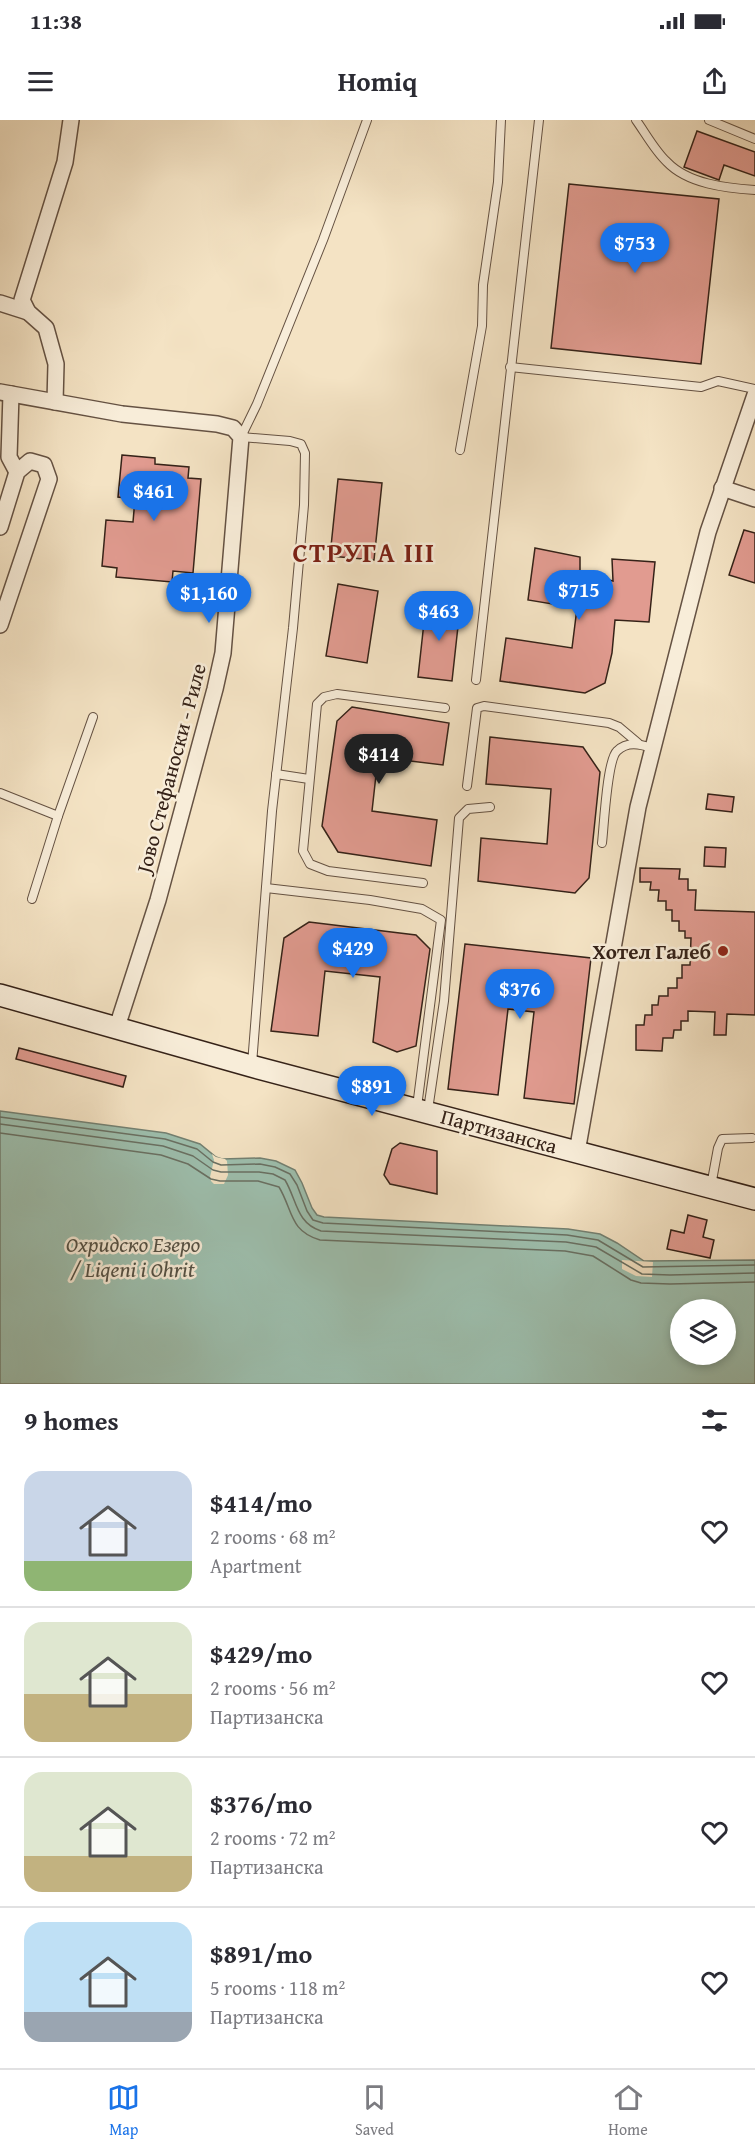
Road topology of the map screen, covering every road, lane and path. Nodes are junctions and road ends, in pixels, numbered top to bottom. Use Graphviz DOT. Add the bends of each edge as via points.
graph roads {
  1 [pos="71,120"];
  2 [pos="367,120"];
  3 [pos="501,120"];
  4 [pos="538,120"];
  5 [pos="636,120"];
  6 [pos="709,120"];
  7 [pos="755,140"];
  8 [pos="755,190"];
  9 [pos="0,303"];
  10 [pos="28,312"];
  11 [pos="510,367"];
  12 [pos="755,390"];
  13 [pos="6,393"];
  14 [pos="755,394"];
  15 [pos="56,402"];
  16 [pos="241,437"];
  17 [pos="460,450"];
  18 [pos="17,472"];
  19 [pos="722,488"];
  20 [pos="755,499"];
  21 [pos="0,527"];
  22 [pos="0,625"];
  23 [pos="476,680"];
  24 [pos="445,708"];
  25 [pos="93,717"];
  26 [pos="645,746"];
  27 [pos="276,774"];
  28 [pos="309,779"];
  29 [pos="467,786"];
  30 [pos="0,792"];
  31 [pos="490,807"];
  32 [pos="58,816"];
  33 [pos="602,843"];
  34 [pos="423,883"];
  35 [pos="266,888"];
  36 [pos="32,899"];
  37 [pos="0,995"];
  38 [pos="117,1027"];
  39 [pos="251,1066"];
  40 [pos="422,1110"];
  41 [pos="753,1138"];
  42 [pos="577,1152"];
  43 [pos="710,1187"];
  44 [pos="755,1199"];
  1 -- 10 [label="street" via="64,162 22,300"];
  2 -- 16 [label="lane" via="314,262"];
  3 -- 17 [label="lane" via="482,326"];
  4 -- 11 [label="lane"];
  5 -- 8 [label="lane" via="674,168 694,179"];
  6 -- 7 [label="lane"];
  9 -- 10 [label="street"];
  10 -- 15 [label="street" via="46,328 56,364"];
  11 -- 12 [label="lane" via="701,387 718,381"];
  11 -- 23 [label="lane"];
  13 -- 15 [label="street"];
  13 -- 18 [label="street" via="9,457"];
  14 -- 19 [label="street"];
  15 -- 16 [label="street" via="217,424 233,428"];
  16 -- 27 [label="lane" via="290,441 301,444 305,453 293,628"];
  16 -- 38 [label="street, Јово Стефаноски - Риле" via="223,653 158,900"];
  18 -- 21 [label="street"];
  18 -- 22 [label="street" via="30,461 44,465 49,479"];
  19 -- 20 [label="street"];
  19 -- 26 [label="street" via="684,632"];
  24 -- 28 [label="lane" via="337,694 324,697 317,704"];
  25 -- 32 [label="lane"];
  26 -- 29 [label="lane" via="609,723 484,706 477,708"];
  26 -- 33 [label="lane" via="629,745 616,751 610,764"];
  26 -- 42 [label="street" via="638,807"];
  27 -- 28 [label="lane"];
  27 -- 35 [label="lane"];
  28 -- 34 [label="lane" via="303,851 310,864 328,871"];
  30 -- 32 [label="lane"];
  31 -- 40 [label="lane" via="468,809 459,818 444,1001"];
  32 -- 36 [label="lane"];
  35 -- 39 [label="lane"];
  35 -- 40 [label="lane" via="422,909 441,920"];
  37 -- 38 [label="main road, Партизанска"];
  38 -- 39 [label="main road, Партизанска"];
  39 -- 40 [label="main road, Партизанска"];
  40 -- 42 [label="main road, Партизанска"];
  41 -- 43 [label="lane" via="723,1139"];
  42 -- 43 [label="main road, Партизанска"];
  43 -- 44 [label="main road, Партизанска"];
}
